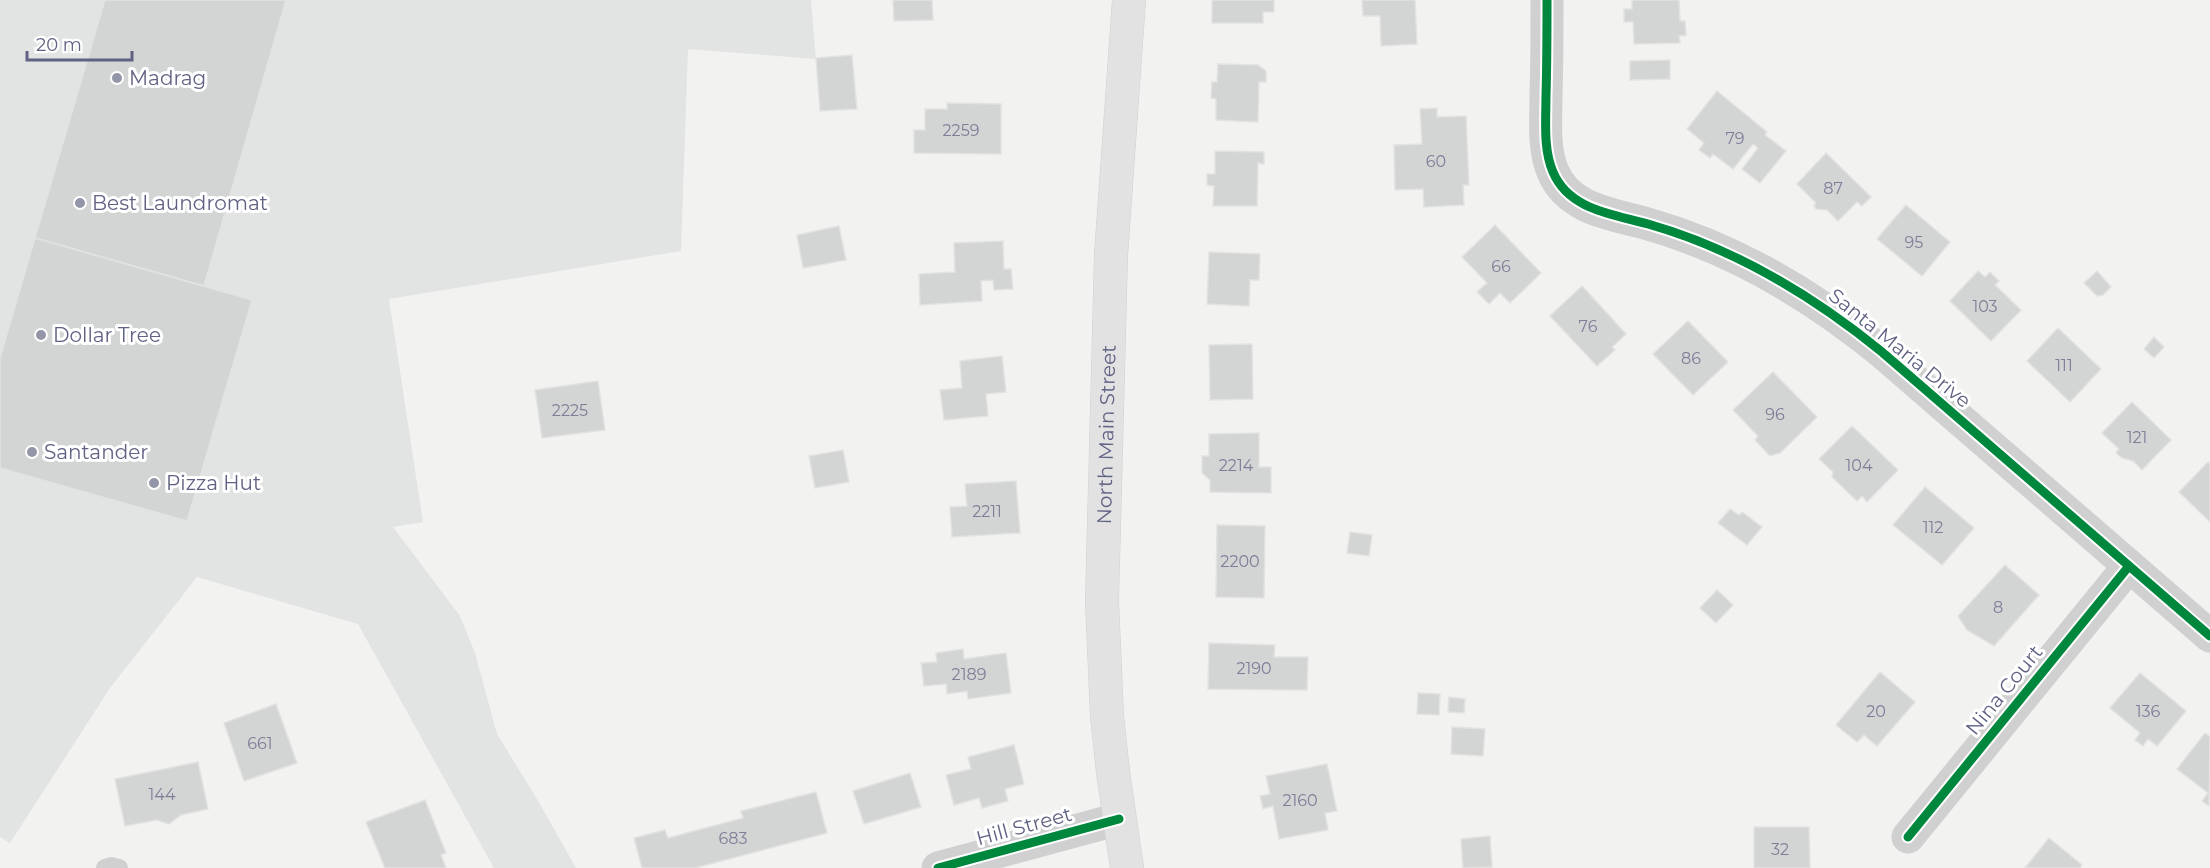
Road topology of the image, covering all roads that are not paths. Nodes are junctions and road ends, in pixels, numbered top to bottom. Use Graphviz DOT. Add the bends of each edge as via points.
graph roads {
  1 [pos="1130,0"];
  2 [pos="1547,0"];
  3 [pos="2129,566"];
  4 [pos="2210,636"];
  5 [pos="1119,819"];
  6 [pos="1908,837"];
  7 [pos="105,868"];
  8 [pos="119,868"];
  9 [pos="938,868"];
  10 [pos="1127,868"];
  1 -- 5 [label="main road, North Main Street" via="1111,255 1102,541 1104,659"];
  2 -- 3 [label="street, Santa Maria Drive" via="1547,146 1553,172 1567,192 1598,211 1678,234 1741,259 1825,308 1882,351"];
  3 -- 4 [label="street, Santa Maria Drive"];
  3 -- 6 [label="street, Nina Court"];
  5 -- 9 [label="street, Hill Street"];
  5 -- 10 [label="main road, North Main Street"];
  7 -- 8 [label="lane"];
}
